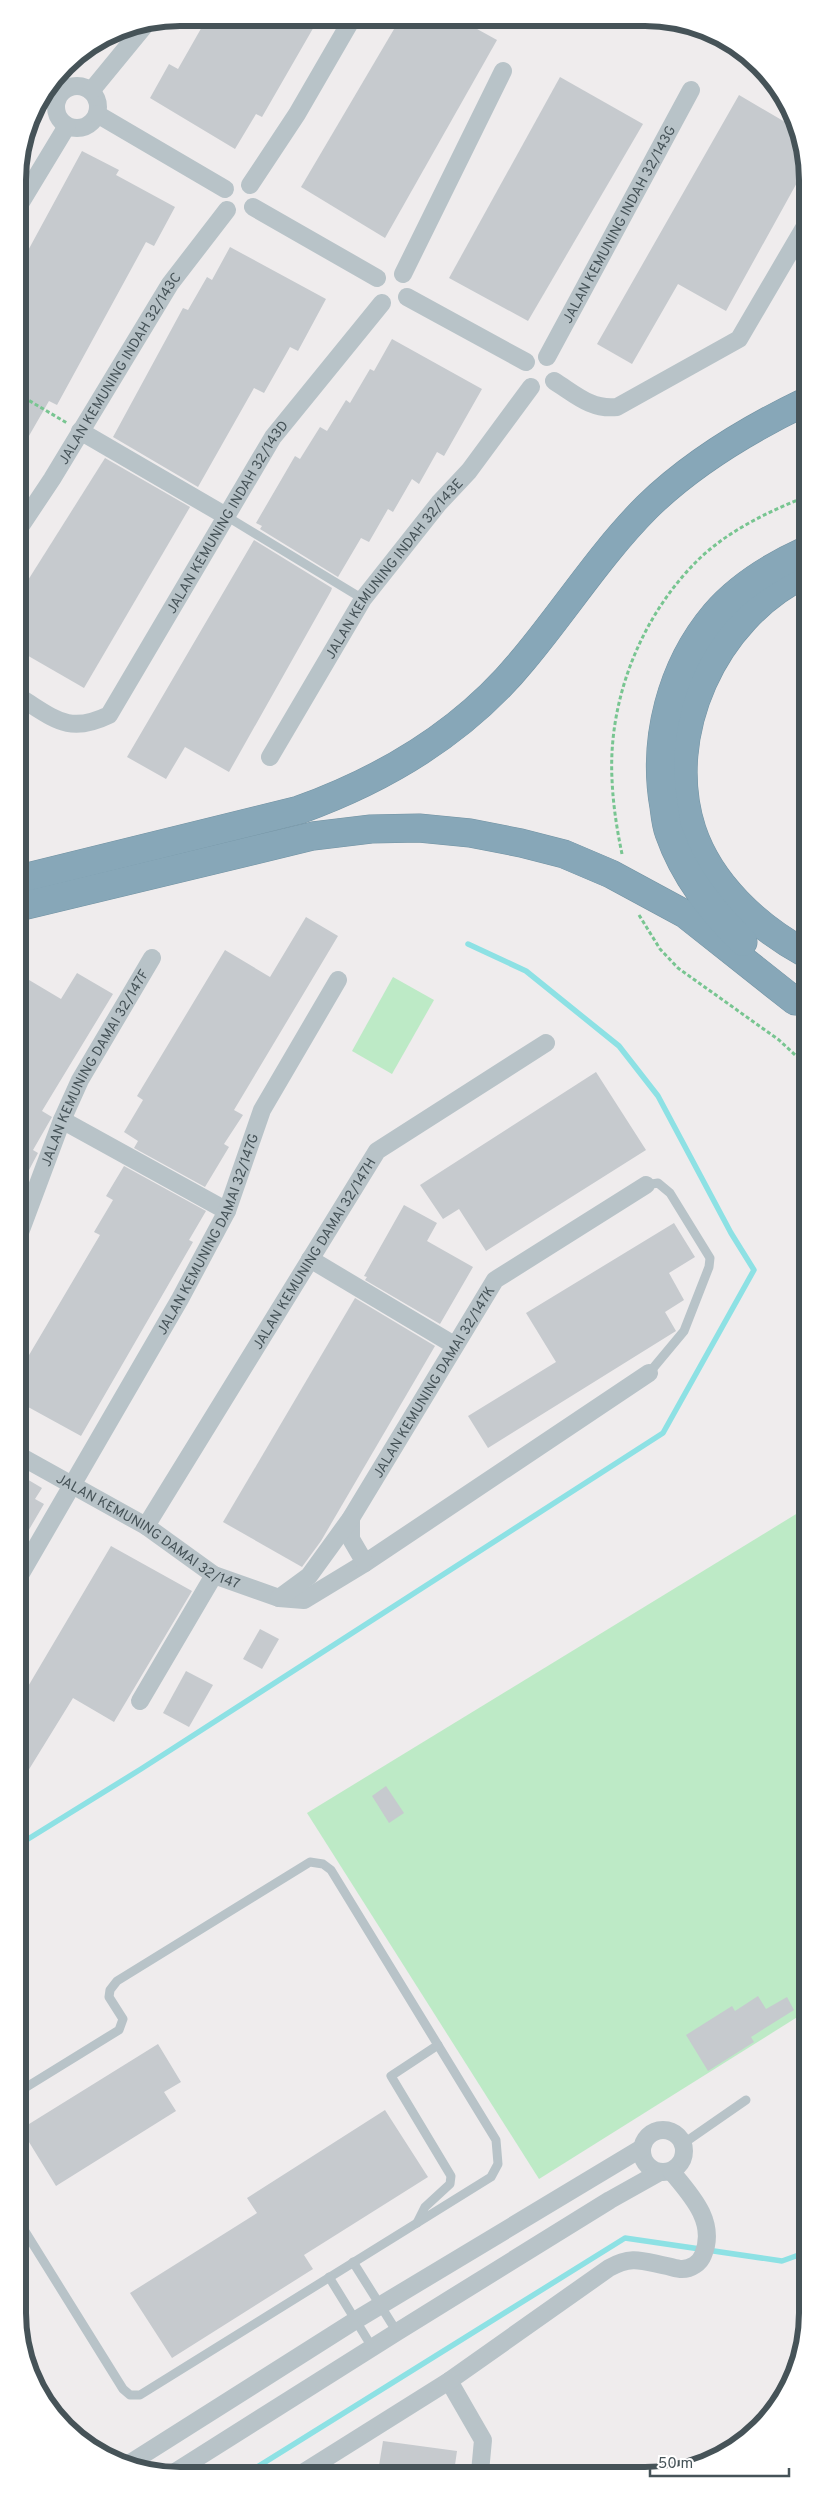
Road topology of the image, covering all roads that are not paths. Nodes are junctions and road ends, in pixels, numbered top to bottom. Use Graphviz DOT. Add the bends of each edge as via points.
graph roads {
  1 [pos="348,27"];
  2 [pos="140,32"];
  3 [pos="503,71"];
  4 [pos="691,90"];
  5 [pos="92,91"];
  6 [pos="54,93"];
  7 [pos="97,114"];
  8 [pos="67,126"];
  9 [pos="250,185"];
  10 [pos="225,189"];
  11 [pos="27,192"];
  12 [pos="254,207"];
  13 [pos="227,210"];
  14 [pos="799,237"];
  15 [pos="403,274"];
  16 [pos="378,278"];
  17 [pos="407,298"];
  18 [pos="382,303"];
  19 [pos="547,357"];
  20 [pos="526,362"];
  21 [pos="554,381"];
  22 [pos="531,387"];
  23 [pos="799,405"];
  24 [pos="80,431"];
  25 [pos="226,516"];
  26 [pos="27,517"];
  27 [pos="799,554"];
  28 [pos="799,578"];
  29 [pos="363,599"];
  30 [pos="27,702"];
  31 [pos="270,757"];
  32 [pos="27,877"];
  33 [pos="27,905"];
  34 [pos="799,948"];
  35 [pos="152,958"];
  36 [pos="338,980"];
  37 [pos="799,1005"];
  38 [pos="799,1006"];
  39 [pos="546,1044"];
  40 [pos="62,1120"];
  41 [pos="646,1185"];
  42 [pos="226,1211"];
  43 [pos="27,1215"];
  44 [pos="310,1259"];
  45 [pos="454,1345"];
  46 [pos="649,1373"];
  47 [pos="26,1460"];
  48 [pos="70,1486"];
  49 [pos="351,1518"];
  50 [pos="146,1526"];
  51 [pos="365,1563"];
  52 [pos="26,1564"];
  53 [pos="214,1575"];
  54 [pos="279,1598"];
  55 [pos="140,1701"];
  56 [pos="438,2045"];
  57 [pos="26,2087"];
  58 [pos="746,2100"];
  59 [pos="684,2143"];
  60 [pos="642,2148"];
  61 [pos="666,2172"];
  62 [pos="417,2223"];
  63 [pos="26,2234"];
  64 [pos="353,2262"];
  65 [pos="329,2276"];
  66 [pos="380,2306"];
  67 [pos="356,2320"];
  68 [pos="397,2332"];
  69 [pos="372,2347"];
  70 [pos="449,2381"];
  71 [pos="135,2460"];
  72 [pos="183,2467"];
  73 [pos="312,2467"];
  74 [pos="480,2467"];
  1 -- 9 [label="street" via="297,114"];
  2 -- 5 [label="street"];
  3 -- 15 [label="street"];
  4 -- 19 [label="street, JALAN KEMUNING INDAH 32/143G"];
  5 -- 6 [label="street" via="74,86"];
  5 -- 7 [label="street" via="98,102"];
  6 -- 8 [label="street" via="57,112"];
  7 -- 8 [label="street" via="85,127"];
  7 -- 10 [label="street"];
  8 -- 11 [label="street"];
  9 -- 10 [label="street" via="237,181"];
  9 -- 12 [label="street" via="256,195"];
  10 -- 13 [label="street" via="223,200"];
  12 -- 13 [label="street" via="241,215"];
  12 -- 16 [label="street"];
  13 -- 24 [label="street, JALAN KEMUNING INDAH 32/143C" via="170,284"];
  14 -- 21 [label="street" via="739,338 617,406 602,408"];
  15 -- 16 [label="street" via="386,272"];
  15 -- 17 [label="street" via="410,287"];
  16 -- 18 [label="street" via="375,294"];
  17 -- 18 [label="street" via="393,306"];
  17 -- 20 [label="street"];
  18 -- 25 [label="street, JALAN KEMUNING INDAH 32/143D" via="273,437"];
  19 -- 20 [label="street" via="533,356"];
  19 -- 21 [label="street" via="556,370"];
  20 -- 22 [label="street" via="524,378"];
  21 -- 22 [label="street" via="546,388"];
  22 -- 29 [label="street, JALAN KEMUNING INDAH 32/143E" via="469,471 439,503"];
  23 -- 32 [label="highway" via="729,444 648,506 621,534 523,661 498,688 462,722 403,762 338,796 299,810"];
  24 -- 25 [label="street"];
  24 -- 26 [label="street, JALAN KEMUNING INDAH 32/143C"];
  25 -- 29 [label="lane"];
  25 -- 30 [label="street, JALAN KEMUNING INDAH 32/143D" via="109,715 92,723 76,725 58,721"];
  27 -- 37 [label="highway" via="738,591 715,614 693,646 666,713 660,776 668,831 699,892"];
  28 -- 34 [label="highway" via="768,599 735,629 716,657 694,704 684,755 683,782 692,830 701,851 725,888 773,934"];
  29 -- 31 [label="street, JALAN KEMUNING INDAH 32/143E"];
  33 -- 38 [label="highway" via="312,836 371,829 420,828 470,833 564,854 611,874 685,914"];
  35 -- 40 [label="street, JALAN KEMUNING DAMAI 32/147F" via="80,1080"];
  36 -- 42 [label="street, JALAN KEMUNING DAMAI 32/147G" via="262,1110"];
  39 -- 44 [label="street, JALAN KEMUNING DAMAI 32/147H" via="377,1151"];
  40 -- 42 [label="street"];
  40 -- 43 [label="street, JALAN KEMUNING DAMAI 32/147F"];
  41 -- 45 [label="street, JALAN KEMUNING DAMAI 32/147K" via="495,1280"];
  41 -- 46 [label="lane" via="658,1183 670,1193 710,1258 710,1267 684,1331"];
  42 -- 48 [label="street, JALAN KEMUNING DAMAI 32/147G" via="180,1299"];
  44 -- 45 [label="street"];
  44 -- 50 [label="street, JALAN KEMUNING DAMAI 32/147H"];
  45 -- 49 [label="street, JALAN KEMUNING DAMAI 32/147K"];
  46 -- 51 [label="street, JALAN KEMUNING DAMAI 32/147"];
  47 -- 48 [label="street, JALAN KEMUNING DAMAI 32/147"];
  48 -- 50 [label="street, JALAN KEMUNING DAMAI 32/147"];
  48 -- 52 [label="street, JALAN KEMUNING DAMAI 32/147G"];
  49 -- 51 [label="street" via="351,1539"];
  49 -- 54 [label="street, JALAN KEMUNING DAMAI 32/147K" via="309,1576"];
  50 -- 53 [label="street, JALAN KEMUNING DAMAI 32/147"];
  51 -- 54 [label="street, JALAN KEMUNING DAMAI 32/147" via="304,1600"];
  53 -- 54 [label="street, JALAN KEMUNING DAMAI 32/147"];
  53 -- 55 [label="street"];
  56 -- 57 [label="lane" via="332,1870 323,1864 310,1862 117,1981 109,1997 123,2019 119,2030"];
  56 -- 62 [label="lane" via="391,2076 451,2176 450,2184 419,2214"];
  56 -- 62 [label="lane" via="496,2140 498,2164 491,2177"];
  58 -- 59 [label="lane"];
  59 -- 60 [label="street" via="677,2134 667,2130 656,2131"];
  59 -- 61 [label="street" via="685,2154 680,2164"];
  60 -- 61 [label="street" via="643,2159 650,2168"];
  60 -- 66 [label="street"];
  61 -- 68 [label="street" via="610,2200"];
  61 -- 70 [label="street" via="701,2211 705,2249 692,2267 682,2270 634,2258 623,2260"];
  62 -- 64 [label="lane"];
  63 -- 65 [label="lane" via="123,2389 130,2395 140,2395"];
  64 -- 65 [label="lane"];
  64 -- 66 [label="lane"];
  65 -- 67 [label="lane"];
  66 -- 67 [label="street"];
  66 -- 68 [label="lane"];
  67 -- 69 [label="lane"];
  67 -- 71 [label="street"];
  68 -- 69 [label="street"];
  69 -- 72 [label="street"];
  70 -- 73 [label="street"];
  70 -- 74 [label="street" via="483,2440"];
}
